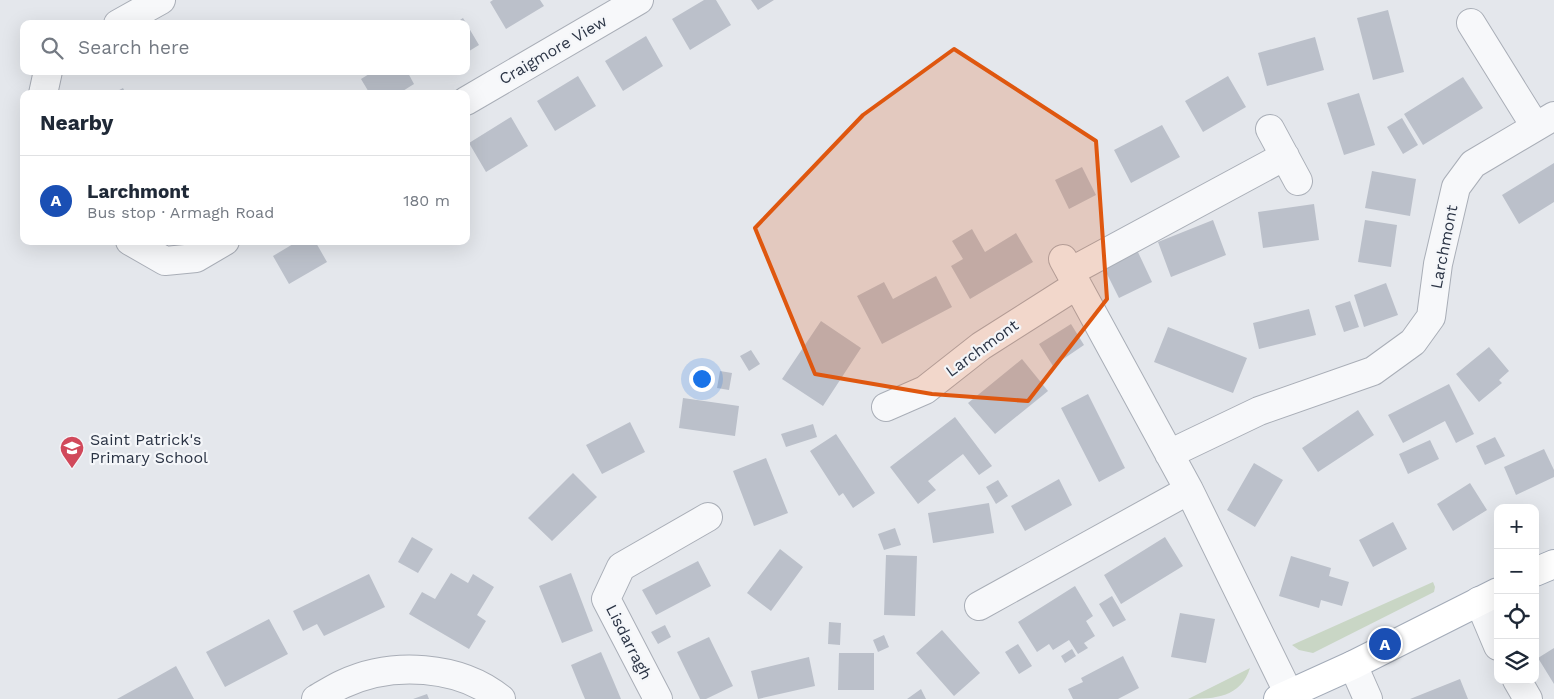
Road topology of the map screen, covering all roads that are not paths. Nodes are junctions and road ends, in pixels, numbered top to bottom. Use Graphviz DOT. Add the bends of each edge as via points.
graph roads {
  1 [pos="161,0"];
  2 [pos="639,0"];
  3 [pos="125,20"];
  4 [pos="1471,23"];
  5 [pos="47,75"];
  6 [pos="44,90"];
  7 [pos="470,99"];
  8 [pos="1544,121"];
  9 [pos="1270,129"];
  10 [pos="1285,156"];
  11 [pos="1298,181"];
  12 [pos="137,245"];
  13 [pos="218,245"];
  14 [pos="1070,272"];
  15 [pos="886,407"];
  16 [pos="1169,454"];
  17 [pos="1189,490"];
  18 [pos="708,517"];
  19 [pos="1554,564"];
  20 [pos="1539,570"];
  21 [pos="1488,596"];
  22 [pos="979,606"];
  23 [pos="1497,639"];
  24 [pos="1353,665"];
  25 [pos="1519,684"];
  26 [pos="1283,696"];
  27 [pos="316,699"];
  28 [pos="502,699"];
  29 [pos="658,699"];
  30 [pos="1368,699"];
  31 [pos="1528,699"];
  1 -- 3 [label="street"];
  2 -- 7 [label="street, Craigmore View"];
  4 -- 8 [label="street, Larchmont"];
  5 -- 6 [label="street"];
  8 -- 16 [label="street, Larchmont" via="1473,164 1456,187 1438,264 1431,317 1413,342 1373,372 1259,412"];
  9 -- 10 [label="street"];
  10 -- 11 [label="street"];
  10 -- 14 [label="street, Larchmont"];
  12 -- 13 [label="street" via="165,261 196,258"];
  14 -- 15 [label="street, Larchmont" via="925,390"];
  14 -- 16 [label="street"];
  16 -- 17 [label="street"];
  17 -- 22 [label="street"];
  17 -- 26 [label="street"];
  18 -- 29 [label="street, Lisdarragh" via="621,567 606,599"];
  19 -- 20 [label="main road"];
  21 -- 23 [label="street"];
  21 -- 24 [label="main road"];
  24 -- 26 [label="main road"];
  24 -- 30 [label="street"];
  25 -- 31 [label="street"];
  27 -- 28 [label="street" via="344,683 389,671 447,672 487,687"];
}
